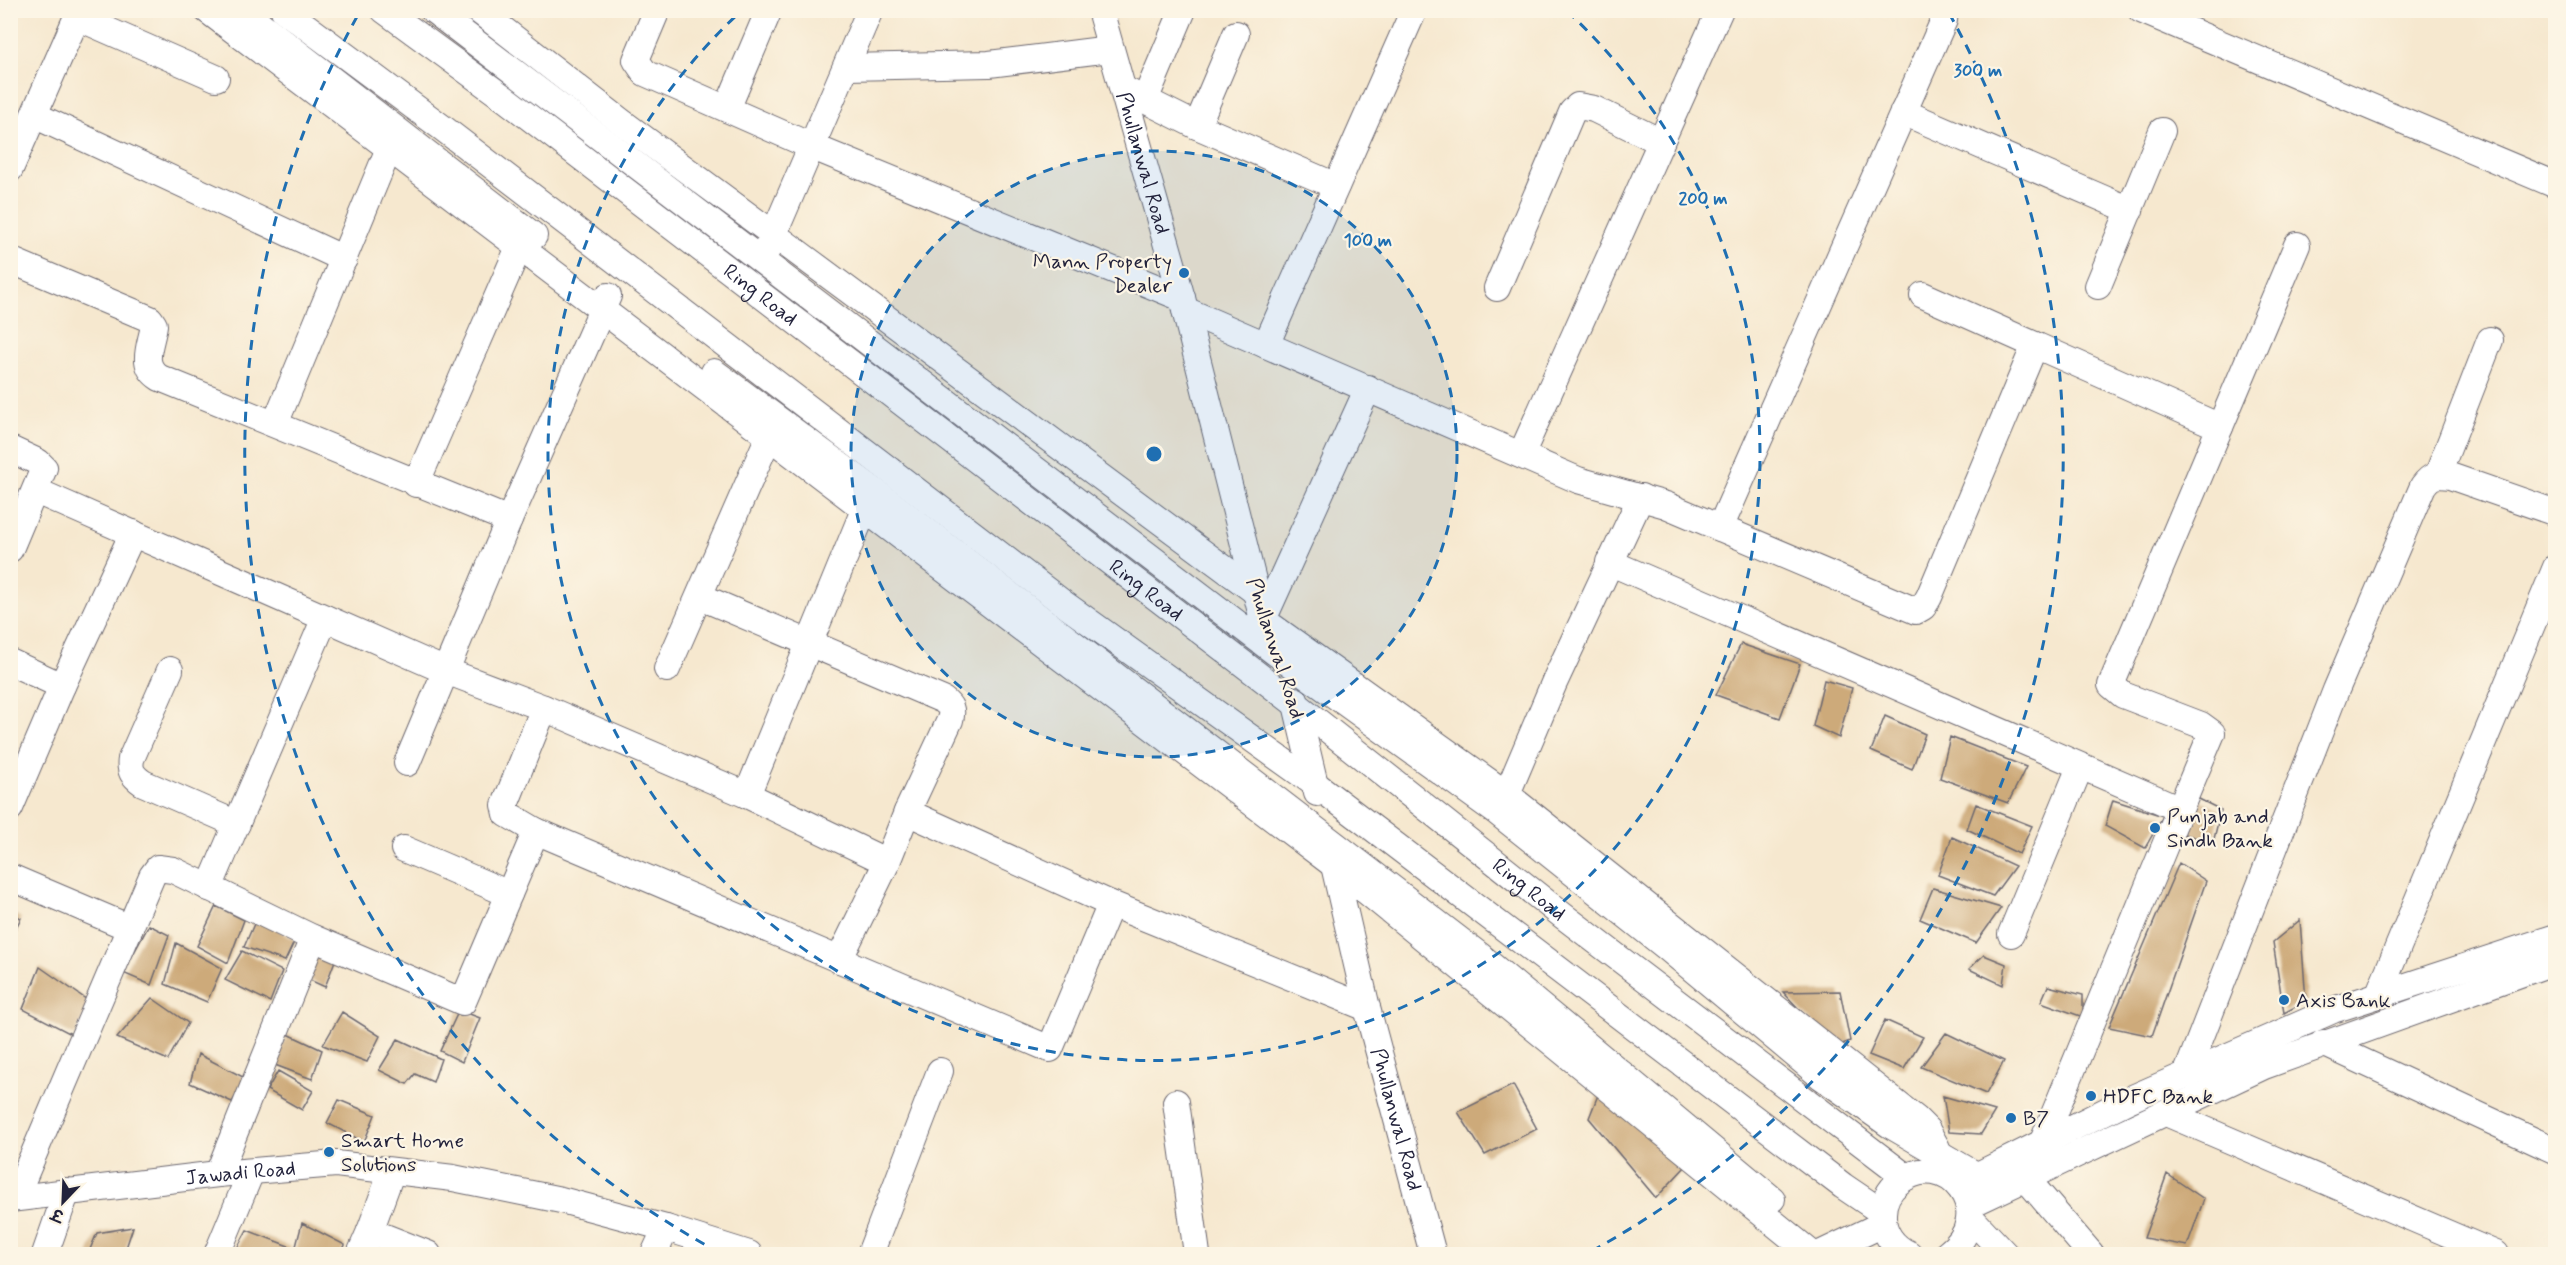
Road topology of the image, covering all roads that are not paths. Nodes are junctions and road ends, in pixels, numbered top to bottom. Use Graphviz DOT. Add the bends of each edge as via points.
graph roads {
  1 [pos="207,10"];
  2 [pos="242,10"];
  3 [pos="284,10"];
  4 [pos="384,10"];
  5 [pos="433,10"];
  6 [pos="477,10"];
  7 [pos="657,10"];
  8 [pos="769,10"];
  9 [pos="870,10"];
  10 [pos="1100,10"];
  11 [pos="1183,10"];
  12 [pos="1414,10"];
  13 [pos="1720,10"];
  14 [pos="1946,10"];
  15 [pos="2141,10"];
  16 [pos="79,14"];
  17 [pos="466,21"];
  18 [pos="1236,34"];
  19 [pos="1110,48"];
  20 [pos="847,67"];
  21 [pos="216,78"];
  22 [pos="1134,94"];
  23 [pos="727,109"];
  24 [pos="1903,112"];
  25 [pos="34,115"];
  26 [pos="1197,126"];
  27 [pos="2162,131"];
  28 [pos="617,135"];
  29 [pos="393,139"];
  30 [pos="1661,142"];
  31 [pos="813,147"];
  32 [pos="10,169"];
  33 [pos="2556,185"];
  34 [pos="1336,186"];
  35 [pos="2130,210"];
  36 [pos="774,234"];
  37 [pos="522,238"];
  38 [pos="2297,245"];
  39 [pos="344,258"];
  40 [pos="10,260"];
  41 [pos="762,262"];
  42 [pos="2098,286"];
  43 [pos="1497,288"];
  44 [pos="1923,295"];
  45 [pos="606,302"];
  46 [pos="1183,304"];
  47 [pos="2490,340"];
  48 [pos="1266,345"];
  49 [pos="2035,345"];
  50 [pos="1368,388"];
  51 [pos="275,424"];
  52 [pos="2220,427"];
  53 [pos="770,436"];
  54 [pos="10,449"];
  55 [pos="1521,455"];
  56 [pos="2438,474"];
  57 [pos="416,484"];
  58 [pos="36,491"];
  59 [pos="1641,497"];
  60 [pos="864,510"];
  61 [pos="2556,513"];
  62 [pos="509,520"];
  63 [pos="1720,528"];
  64 [pos="133,532"];
  65 [pos="10,549"];
  66 [pos="1609,562"];
  67 [pos="2556,567"];
  68 [pos="1256,592"];
  69 [pos="701,597"];
  70 [pos="325,618"];
  71 [pos="1263,620"];
  72 [pos="807,644"];
  73 [pos="1276,653"];
  74 [pos="10,662"];
  75 [pos="667,669"];
  76 [pos="170,670"];
  77 [pos="446,671"];
  78 [pos="62,686"];
  79 [pos="1297,705"];
  80 [pos="544,708"];
  81 [pos="407,763"];
  82 [pos="2080,767"];
  83 [pos="1315,784"];
  84 [pos="747,795"];
  85 [pos="13,796"];
  86 [pos="1502,804"];
  87 [pos="2180,809"];
  88 [pos="907,812"];
  89 [pos="237,824"];
  90 [pos="536,831"];
  91 [pos="1328,838"];
  92 [pos="404,849"];
  93 [pos="887,862"];
  94 [pos="1334,865"];
  95 [pos="10,877"];
  96 [pos="209,888"];
  97 [pos="509,894"];
  98 [pos="1111,904"];
  99 [pos="130,928"];
  100 [pos="2011,934"];
  101 [pos="2556,937"];
  102 [pos="312,938"];
  103 [pos="839,960"];
  104 [pos="2556,961"];
  105 [pos="2379,993"];
  106 [pos="1367,1008"];
  107 [pos="2323,1043"];
  108 [pos="1812,1052"];
  109 [pos="940,1071"];
  110 [pos="2186,1075"];
  111 [pos="1176,1102"];
  112 [pos="2166,1113"];
  113 [pos="1890,1125"];
  114 [pos="1841,1126"];
  115 [pos="2043,1141"];
  116 [pos="2556,1150"];
  117 [pos="1941,1155"];
  118 [pos="2009,1158"];
  119 [pos="392,1171"];
  120 [pos="251,1172"];
  121 [pos="218,1174"];
  122 [pos="1906,1177"];
  123 [pos="2028,1179"];
  124 [pos="67,1191"];
  125 [pos="1968,1196"];
  126 [pos="13,1198"];
  127 [pos="1883,1218"];
  128 [pos="666,1228"];
  129 [pos="370,1231"];
  130 [pos="2481,1251"];
  131 [pos="1821,1253"];
  132 [pos="1899,1253"];
  133 [pos="45,1254"];
  134 [pos="217,1254"];
  135 [pos="360,1254"];
  136 [pos="428,1254"];
  137 [pos="654,1254"];
  138 [pos="748,1254"];
  139 [pos="870,1254"];
  140 [pos="1197,1254"];
  141 [pos="1433,1254"];
  142 [pos="1947,1254"];
  143 [pos="2006,1254"];
  144 [pos="2091,1254"];
  1 -- 29 [label="street"];
  2 -- 29 [label="street"];
  3 -- 83 [label="street" via="1063,603"];
  4 -- 79 [label="street, Ring Road"];
  5 -- 17 [label="street"];
  6 -- 28 [label="street"];
  7 -- 23 [label="street" via="636,60 639,67"];
  8 -- 23 [label="street"];
  9 -- 20 [label="street"];
  10 -- 19 [label="street, Phullanwal Road"];
  11 -- 22 [label="street"];
  12 -- 34 [label="street"];
  13 -- 30 [label="street"];
  14 -- 24 [label="street"];
  15 -- 33 [label="street"];
  16 -- 21 [label="street"];
  16 -- 25 [label="street"];
  17 -- 28 [label="street"];
  18 -- 26 [label="street"];
  19 -- 20 [label="street" via="989,63"];
  19 -- 22 [label="street, Phullanwal Road"];
  20 -- 31 [label="street"];
  22 -- 26 [label="street"];
  22 -- 46 [label="street, Phullanwal Road"];
  23 -- 31 [label="street"];
  24 -- 35 [label="street"];
  24 -- 63 [label="street"];
  25 -- 32 [label="street"];
  25 -- 39 [label="street"];
  26 -- 34 [label="street"];
  27 -- 35 [label="street"];
  28 -- 36 [label="street"];
  28 -- 41 [label="street"];
  29 -- 37 [label="street"];
  29 -- 39 [label="street"];
  30 -- 43 [label="street" via="1594,109 1578,106 1572,111"];
  30 -- 55 [label="street"];
  31 -- 36 [label="street"];
  31 -- 46 [label="street"];
  34 -- 48 [label="street"];
  35 -- 42 [label="street"];
  36 -- 41 [label="street"];
  36 -- 68 [label="street"];
  37 -- 45 [label="street"];
  37 -- 57 [label="street"];
  38 -- 52 [label="street"];
  39 -- 51 [label="street"];
  40 -- 51 [label="street" via="150,319 154,325 146,359 153,374"];
  41 -- 73 [label="street"];
  44 -- 49 [label="street"];
  45 -- 53 [label="street"];
  45 -- 62 [label="street"];
  45 -- 91 [label="street" via="890,502"];
  46 -- 48 [label="street"];
  46 -- 68 [label="street, Phullanwal Road"];
  47 -- 56 [label="street"];
  48 -- 50 [label="street"];
  49 -- 52 [label="street"];
  49 -- 63 [label="street" via="1923,607 1916,611"];
  50 -- 55 [label="street"];
  50 -- 71 [label="street"];
  51 -- 57 [label="street"];
  52 -- 87 [label="street" via="2111,685 2123,695 2201,725 2212,733"];
  53 -- 60 [label="street"];
  53 -- 69 [label="street"];
  54 -- 58 [label="street" via="44,468"];
  55 -- 59 [label="street" via="1578,480"];
  56 -- 61 [label="street"];
  56 -- 110 [label="street" via="2423,486 2336,690"];
  57 -- 62 [label="street"];
  58 -- 64 [label="street"];
  58 -- 65 [label="street"];
  59 -- 63 [label="street"];
  59 -- 66 [label="street"];
  60 -- 72 [label="street"];
  60 -- 94 [label="street"];
  62 -- 77 [label="street"];
  64 -- 70 [label="street"];
  64 -- 78 [label="street"];
  66 -- 82 [label="street"];
  66 -- 86 [label="street"];
  67 -- 105 [label="street"];
  68 -- 71 [label="street, Phullanwal Road"];
  69 -- 72 [label="street"];
  69 -- 75 [label="street"];
  70 -- 77 [label="street"];
  70 -- 89 [label="street"];
  71 -- 73 [label="street, Phullanwal Road"];
  71 -- 86 [label="street"];
  72 -- 84 [label="street"];
  72 -- 88 [label="street" via="950,706 950,720"];
  73 -- 79 [label="street, Phullanwal Road"];
  73 -- 86 [label="street"];
  74 -- 78 [label="street"];
  76 -- 89 [label="street" via="130,768 143,783"];
  77 -- 80 [label="street"];
  77 -- 81 [label="street"];
  78 -- 85 [label="street"];
  79 -- 83 [label="street, Phullanwal Road"];
  79 -- 114 [label="street, Ring Road" via="1562,915"];
  80 -- 84 [label="street"];
  80 -- 90 [label="street" via="505,805 507,814"];
  82 -- 87 [label="street"];
  82 -- 100 [label="street"];
  83 -- 91 [label="street, Phullanwal Road"];
  83 -- 127 [label="street"];
  84 -- 93 [label="street"];
  86 -- 108 [label="street"];
  87 -- 115 [label="street"];
  88 -- 93 [label="street"];
  88 -- 98 [label="street"];
  89 -- 96 [label="street"];
  90 -- 97 [label="street"];
  90 -- 103 [label="street"];
  91 -- 94 [label="street, Phullanwal Road"];
  91 -- 131 [label="street" via="1479,955"];
  92 -- 97 [label="street"];
  93 -- 103 [label="street"];
  94 -- 106 [label="street, Phullanwal Road"];
  94 -- 131 [label="street"];
  95 -- 99 [label="street"];
  96 -- 99 [label="street" via="173,870 158,868"];
  96 -- 102 [label="street"];
  97 -- 102 [label="street" via="463,1002"];
  98 -- 103 [label="street" via="1050,1049"];
  98 -- 106 [label="street"];
  99 -- 126 [label="street"];
  101 -- 105 [label="street"];
  102 -- 121 [label="street"];
  104 -- 107 [label="street"];
  105 -- 110 [label="street"];
  106 -- 141 [label="street, Phullanwal Road"];
  107 -- 112 [label="street" via="2264,1066"];
  107 -- 116 [label="street"];
  108 -- 113 [label="street"];
  108 -- 117 [label="street" via="1916,1119"];
  109 -- 139 [label="street"];
  110 -- 115 [label="street"];
  111 -- 140 [label="street"];
  112 -- 123 [label="street"];
  112 -- 130 [label="street"];
  113 -- 114 [label="street"];
  113 -- 117 [label="street"];
  114 -- 122 [label="street, Ring Road"];
  115 -- 118 [label="street"];
  117 -- 125 [label="street"];
  118 -- 123 [label="street"];
  118 -- 125 [label="street"];
  119 -- 120 [label="street, Jawadi Road" via="336,1164"];
  119 -- 128 [label="street, Jawadi Road" via="505,1188"];
  119 -- 129 [label="street"];
  120 -- 121 [label="street, Jawadi Road"];
  120 -- 134 [label="street"];
  121 -- 124 [label="street, Jawadi Road"];
  122 -- 125 [label="street" via="1931,1172 1944,1175"];
  122 -- 127 [label="street" via="1890,1192"];
  123 -- 125 [label="street"];
  123 -- 144 [label="street"];
  124 -- 126 [label="street, Jawadi Road"];
  124 -- 133 [label="street"];
  125 -- 142 [label="street" via="1967,1232"];
  125 -- 143 [label="street"];
  127 -- 131 [label="street"];
  127 -- 132 [label="street"];
  128 -- 137 [label="street"];
  128 -- 138 [label="street, Jawadi Road"];
  129 -- 135 [label="street"];
  129 -- 136 [label="street"];
}
